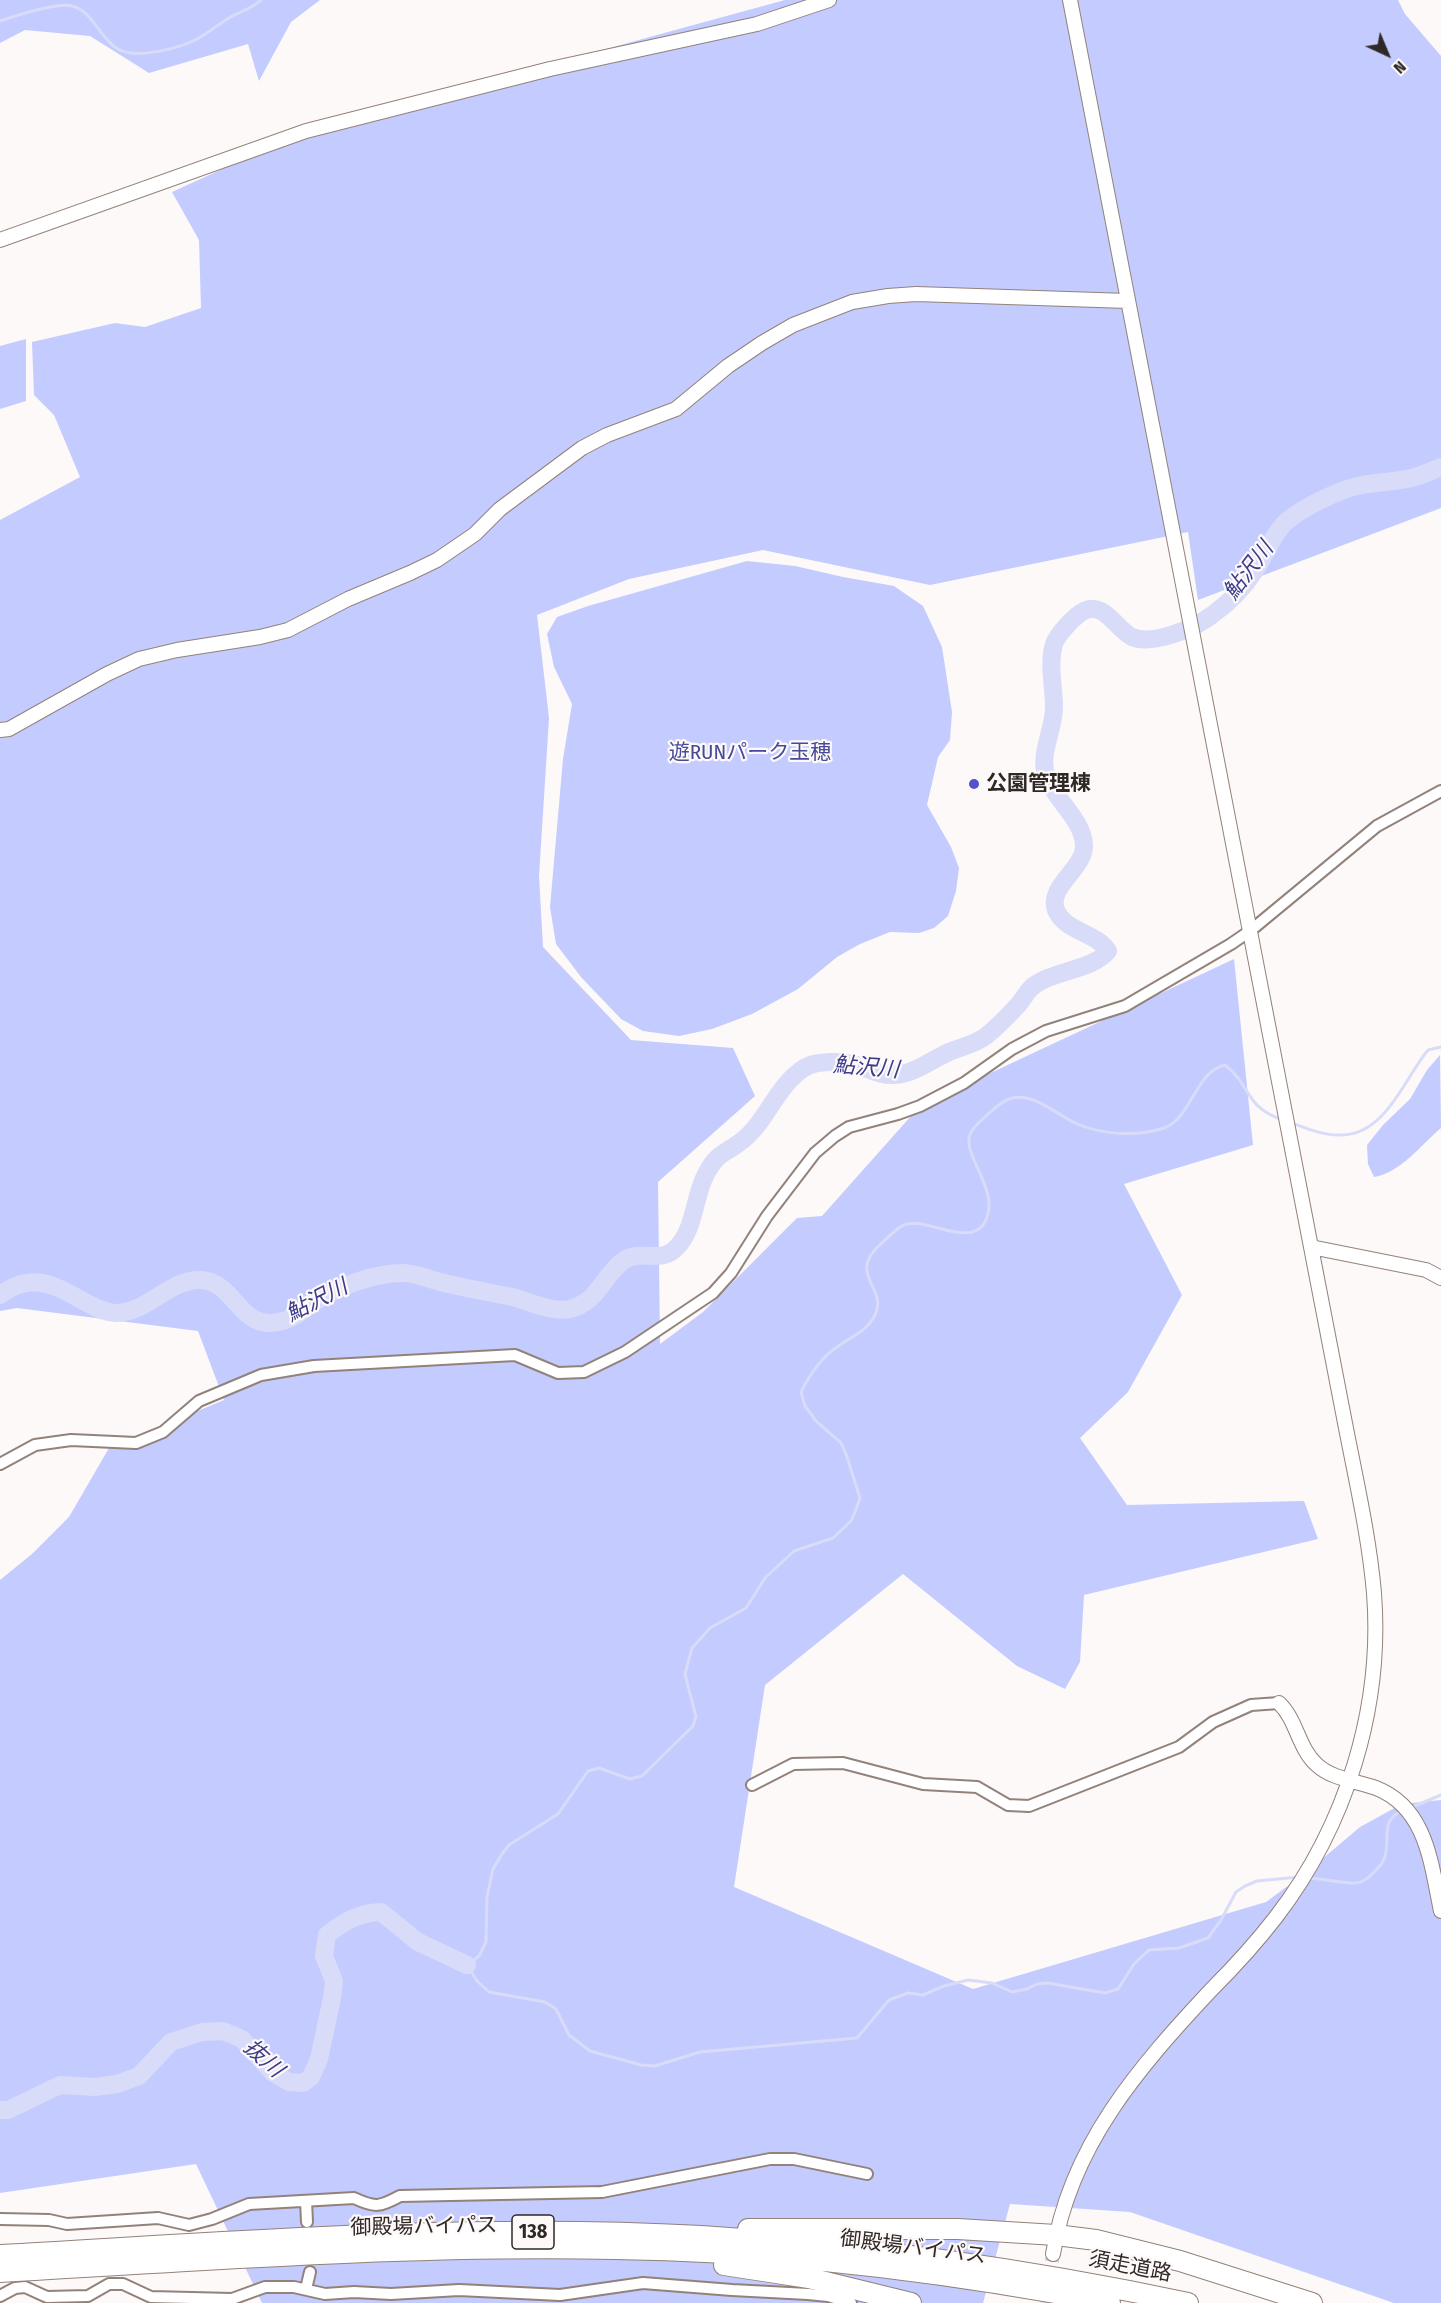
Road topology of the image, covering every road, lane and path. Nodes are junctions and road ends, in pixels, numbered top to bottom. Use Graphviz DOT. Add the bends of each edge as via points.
graph roads {
  1 [pos="829,0"];
  2 [pos="1070,0"];
  3 [pos="0,240"];
  4 [pos="1128,301"];
  5 [pos="0,730"];
  6 [pos="1441,791"];
  7 [pos="1250,931"];
  8 [pos="1311,1247"];
  9 [pos="1441,1278"];
  10 [pos="0,1464"];
  11 [pos="1280,1703"];
  12 [pos="1350,1780"];
  13 [pos="752,1785"];
  14 [pos="1441,1911"];
  15 [pos="867,2174"];
  16 [pos="306,2201"];
  17 [pos="0,2219"];
  18 [pos="307,2222"];
  19 [pos="576,2233"];
  20 [pos="1055,2245"];
  21 [pos="539,2249"];
  22 [pos="0,2255"];
  23 [pos="0,2272"];
  24 [pos="310,2272"];
  25 [pos="1063,2286"];
  26 [pos="306,2289"];
  27 [pos="0,2296"];
  28 [pos="216,2301"];
  29 [pos="851,2303"];
  30 [pos="911,2303"];
  31 [pos="1110,2303"];
  32 [pos="1188,2303"];
  33 [pos="1312,2303"];
  1 -- 3 [label="street" via="757,24 550,69 306,131"];
  2 -- 4 [label="street"];
  4 -- 5 [label="street" via="915,294 852,302 824,312 762,343 676,409 582,448 438,560 288,630 139,659 9,729"];
  4 -- 7 [label="street"];
  6 -- 7 [label="street" via="1377,826"];
  7 -- 8 [label="street"];
  7 -- 10 [label="street" via="1125,1006 1046,1031 920,1106 849,1127 835,1136 815,1154 766,1216 731,1273 713,1293 625,1352 584,1372 558,1373 515,1355 314,1366 261,1375 199,1401 162,1432 136,1443 71,1440 34,1445"];
  8 -- 9 [label="street" via="1426,1270"];
  8 -- 12 [label="street" via="1374,1594 1373,1678 1366,1723"];
  11 -- 12 [label="street" via="1317,1766"];
  11 -- 13 [label="street" via="1251,1705 1213,1722 1179,1747 1029,1806 1008,1805 977,1787 923,1784 843,1764 793,1764"];
  12 -- 14 [label="street" via="1390,1796 1414,1817 1426,1844"];
  12 -- 20 [label="street" via="1321,1848 1277,1916 1153,2053 1112,2107 1072,2187"];
  15 -- 16 [label="street" via="794,2159 770,2159 602,2192 400,2196 383,2205 368,2205 354,2198"];
  16 -- 17 [label="street" via="249,2204 189,2225 159,2217 67,2224"];
  16 -- 18 [label="street"];
  19 -- 20 [label="highway" via="958,2229"];
  19 -- 22 [label="highway, 御殿場バイパス / 138" via="370,2235"];
  19 -- 25 [label="highway, 御殿場バイパス / 138" via="792,2243 974,2265"];
  20 -- 33 [label="highway" via="1096,2240 1180,2260"];
  21 -- 23 [label="highway, 御殿場バイパス / 138" via="373,2252"];
  21 -- 25 [label="highway, 御殿場バイパス / 138" via="616,2248 793,2258"];
  21 -- 30 [label="highway" via="693,2260 808,2278"];
  24 -- 26 [label="street"];
  25 -- 31 [label="highway, 須走道路 / 138"];
  25 -- 32 [label="highway, 須走道路 / 138"];
  26 -- 28 [label="street" via="265,2287"];
  26 -- 29 [label="street" via="325,2294 459,2289 560,2295 665,2283 828,2296"];
  27 -- 28 [label="street" via="24,2287 47,2297 88,2296 109,2284 123,2284 151,2297"];
}
